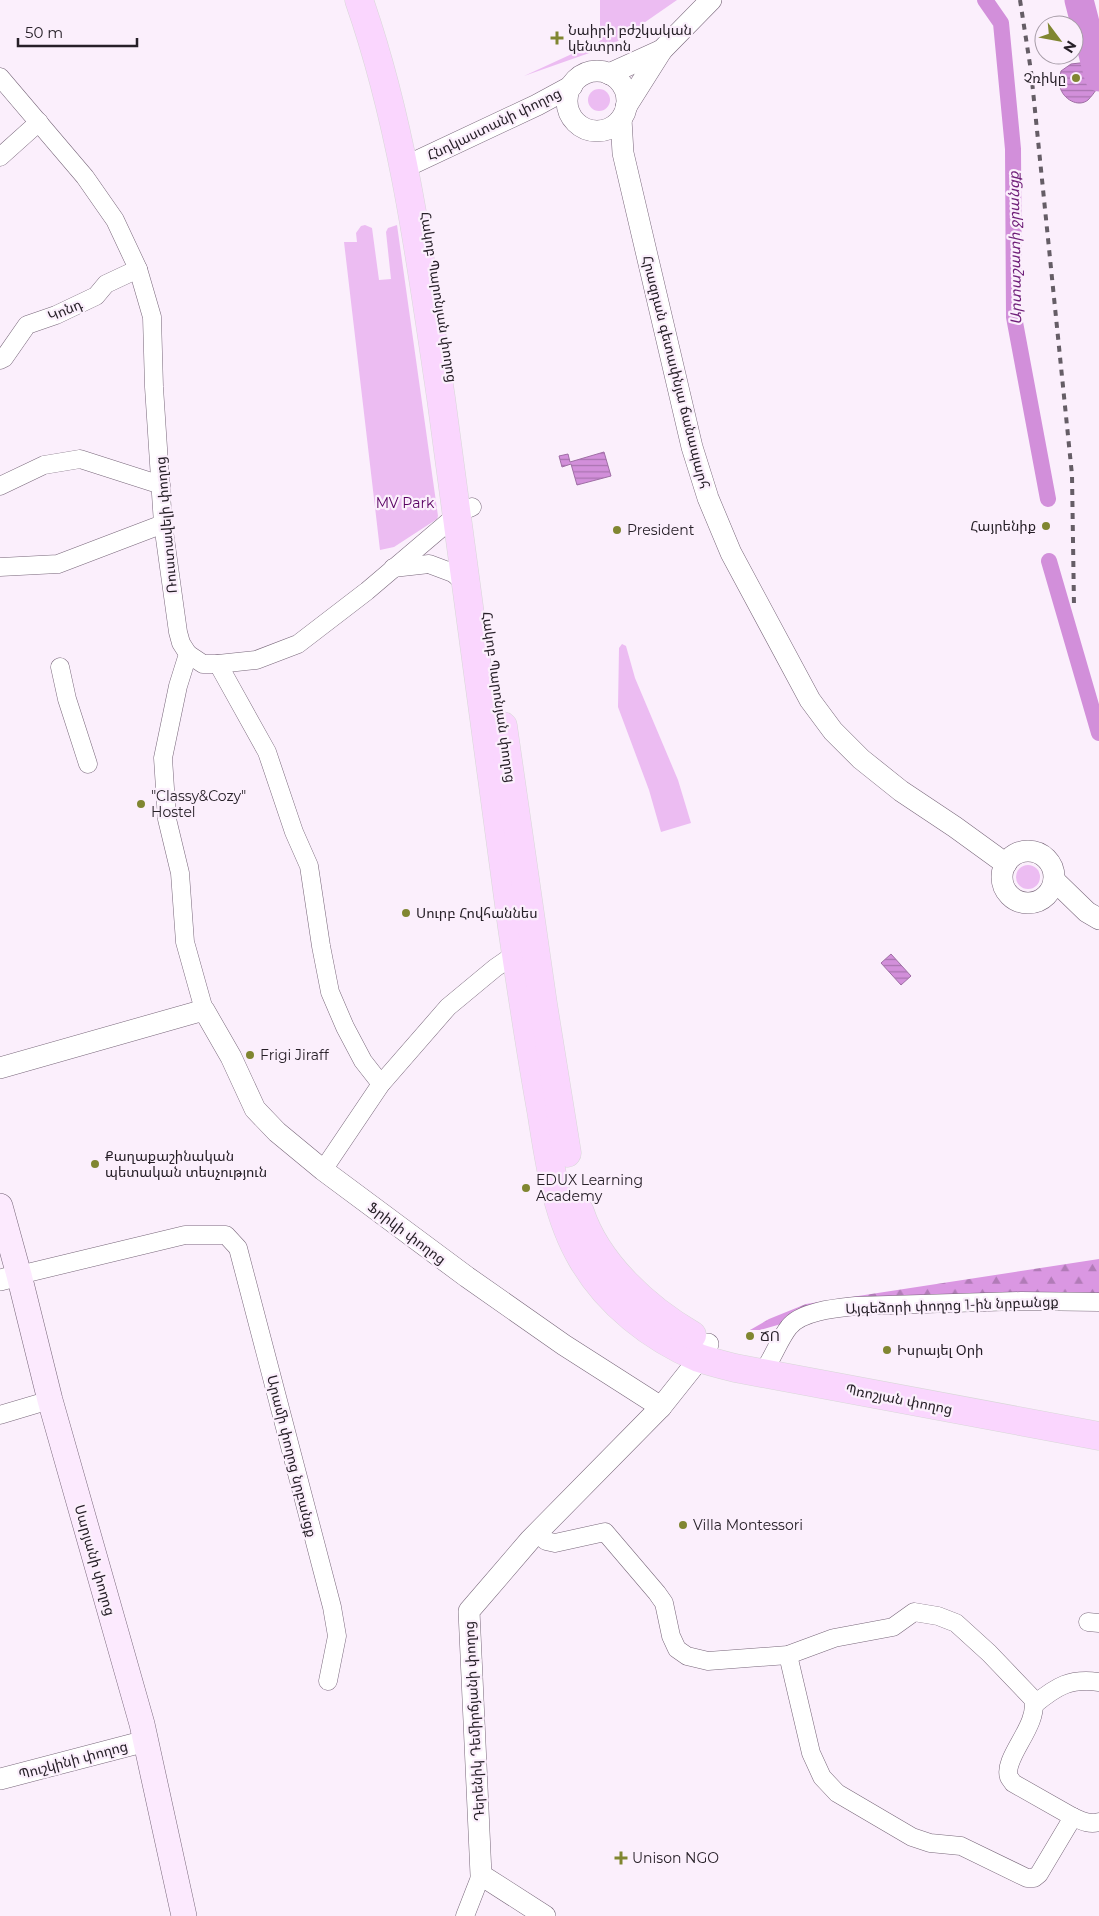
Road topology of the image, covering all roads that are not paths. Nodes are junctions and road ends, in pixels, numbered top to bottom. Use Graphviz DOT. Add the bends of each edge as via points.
graph roads {
  1 [pos="358,0"];
  2 [pos="372,0"];
  3 [pos="711,0"];
  4 [pos="662,50"];
  5 [pos="609,74"];
  6 [pos="0,77"];
  7 [pos="572,86"];
  8 [pos="624,113"];
  9 [pos="574,120"];
  10 [pos="39,122"];
  11 [pos="601,131"];
  12 [pos="623,153"];
  13 [pos="0,157"];
  14 [pos="412,168"];
  15 [pos="138,268"];
  16 [pos="0,360"];
  17 [pos="161,485"];
  18 [pos="0,486"];
  19 [pos="464,511"];
  20 [pos="163,524"];
  21 [pos="0,567"];
  22 [pos="392,568"];
  23 [pos="467,585"];
  24 [pos="188,654"];
  25 [pos="218,664"];
  26 [pos="60,667"];
  27 [pos="88,764"];
  28 [pos="1006,864"];
  29 [pos="1054,880"];
  30 [pos="1034,902"];
  31 [pos="1093,916"];
  32 [pos="516,957"];
  33 [pos="204,1010"];
  34 [pos="0,1068"];
  35 [pos="381,1084"];
  36 [pos="323,1170"];
  37 [pos="0,1206"];
  38 [pos="10,1278"];
  39 [pos="1099,1302"];
  40 [pos="704,1351"];
  41 [pos="769,1362"];
  42 [pos="50,1400"];
  43 [pos="661,1407"];
  44 [pos="0,1416"];
  45 [pos="1099,1422"];
  46 [pos="1099,1436"];
  47 [pos="537,1533"];
  48 [pos="788,1655"];
  49 [pos="328,1681"];
  50 [pos="1099,1682"];
  51 [pos="1035,1704"];
  52 [pos="146,1741"];
  53 [pos="0,1779"];
  54 [pos="1073,1818"];
  55 [pos="1099,1822"];
  56 [pos="481,1874"];
  57 [pos="184,1916"];
  58 [pos="465,1916"];
  59 [pos="545,1916"];
  1 -- 14 [label="main road, Հակոբ Պարոնյան փողոց"];
  2 -- 14 [label="main road, Հակոբ Պարոնյան փողոց" via="393,67"];
  3 -- 4 [label="street"];
  4 -- 5 [label="street"];
  4 -- 8 [label="street"];
  5 -- 7 [label="street" via="588,73"];
  5 -- 8 [label="street" via="626,94"];
  6 -- 10 [label="street, Ռուստավելի փողոց"];
  7 -- 9 [label="street" via="567,100"];
  7 -- 14 [label="street, Հնդկաստանի փողոց"];
  8 -- 11 [label="street" via="616,124"];
  8 -- 12 [label="street, Հրազդան գետափնյա ճանապարհ"];
  9 -- 11 [label="street" via="588,130"];
  9 -- 14 [label="street, Հնդկաստանի փողոց" via="539,112"];
  10 -- 13 [label="street"];
  10 -- 15 [label="street, Ռուստավելի փողոց" via="86,177 115,220"];
  11 -- 12 [label="street"];
  12 -- 28 [label="street, Հրազդան գետափնյա ճանապարհ" via="692,448 708,498 731,553 810,700 833,731 861,759"];
  14 -- 19 [label="main road, Հակոբ Պարոնյան փողոց"];
  14 -- 19 [label="main road, Հակոբ Պարոնյան փողոց" via="451,472"];
  15 -- 16 [label="street, Կոնդ" via="106,284 96,296 27,325"];
  15 -- 17 [label="street, Ռուստավելի փողոց" via="152,317"];
  17 -- 18 [label="street" via="80,459 44,465"];
  17 -- 20 [label="street, Ռուստավելի փողոց"];
  19 -- 22 [label="street"];
  19 -- 23 [label="main road, Հակոբ Պարոնյան փողոց"];
  19 -- 40 [label="main road, Հակոբ Պարոնյան փողոց" via="575,1196 582,1217 611,1268"];
  20 -- 21 [label="street" via="58,564"];
  20 -- 24 [label="street, Ռուստավելի փողոց" via="178,632"];
  22 -- 23 [label="street" via="429,564 453,573"];
  22 -- 25 [label="street" via="298,644 256,660"];
  23 -- 32 [label="main road, Հակոբ Պարոնյան փողոց"];
  24 -- 25 [label="street" via="203,664"];
  24 -- 33 [label="street" via="163,758 167,819 180,872 185,942"];
  25 -- 35 [label="street" via="267,752 309,866 330,992 345,1028"];
  26 -- 27 [label="street"];
  28 -- 29 [label="street" via="1016,855 1034,852 1051,864"];
  28 -- 30 [label="street" via="1003,879 1007,892 1018,901"];
  29 -- 30 [label="street" via="1047,895"];
  29 -- 31 [label="street"];
  30 -- 31 [label="street"];
  32 -- 35 [label="street" via="495,968 448,1007"];
  32 -- 40 [label="main road, Հակոբ Պարոնյան փողոց" via="553,1180 574,1243 596,1280 640,1324 658,1336"];
  33 -- 34 [label="street"];
  33 -- 36 [label="street, Ֆրիկի փողոց" via="231,1057 255,1110"];
  35 -- 36 [label="street"];
  36 -- 43 [label="street, Ֆրիկի փողոց" via="467,1277"];
  37 -- 38 [label="main road, Սարյանի փողոց"];
  38 -- 42 [label="main road, Սարյանի փողոց"];
  38 -- 49 [label="street, Արամի փողոց նրբանցք" via="186,1235 226,1235 238,1248 332,1607 337,1636"];
  39 -- 41 [label="street, Այգեձորի փողոց 1-ին նրբանցք" via="1021,1301 833,1309 809,1315 790,1326"];
  40 -- 41 [label="main road, Պռոշյան փողոց"];
  40 -- 43 [label="street, Դերենիկ Դեմիրճյանի փողոց"];
  40 -- 46 [label="main road, Պռոշյան փողոց" via="735,1368"];
  41 -- 45 [label="main road, Պռոշյան փողոց"];
  42 -- 44 [label="street"];
  42 -- 52 [label="main road, Սարյանի փողոց"];
  43 -- 47 [label="street, Դերենիկ Դեմիրճյանի փողոց"];
  47 -- 48 [label="street" via="546,1541 555,1543 605,1532 664,1603 671,1636 677,1649 687,1656 708,1661"];
  47 -- 56 [label="street, Դերենիկ Դեմիրճյանի փողոց" via="469,1611"];
  48 -- 51 [label="street" via="834,1638 893,1627 914,1612 921,1612 956,1623 1030,1693"];
  48 -- 54 [label="street" via="811,1753 822,1778 837,1793 912,1837 930,1843 960,1846 1027,1878 1034,1878"];
  50 -- 51 [label="street" via="1082,1680 1055,1688"];
  51 -- 54 [label="street" via="1032,1720 1009,1767 1009,1777"];
  52 -- 53 [label="street, Պուշկինի փողոց"];
  52 -- 57 [label="main road, Սարյանի փողոց"];
  54 -- 55 [label="street"];
  56 -- 58 [label="street"];
  56 -- 59 [label="street"];
}
